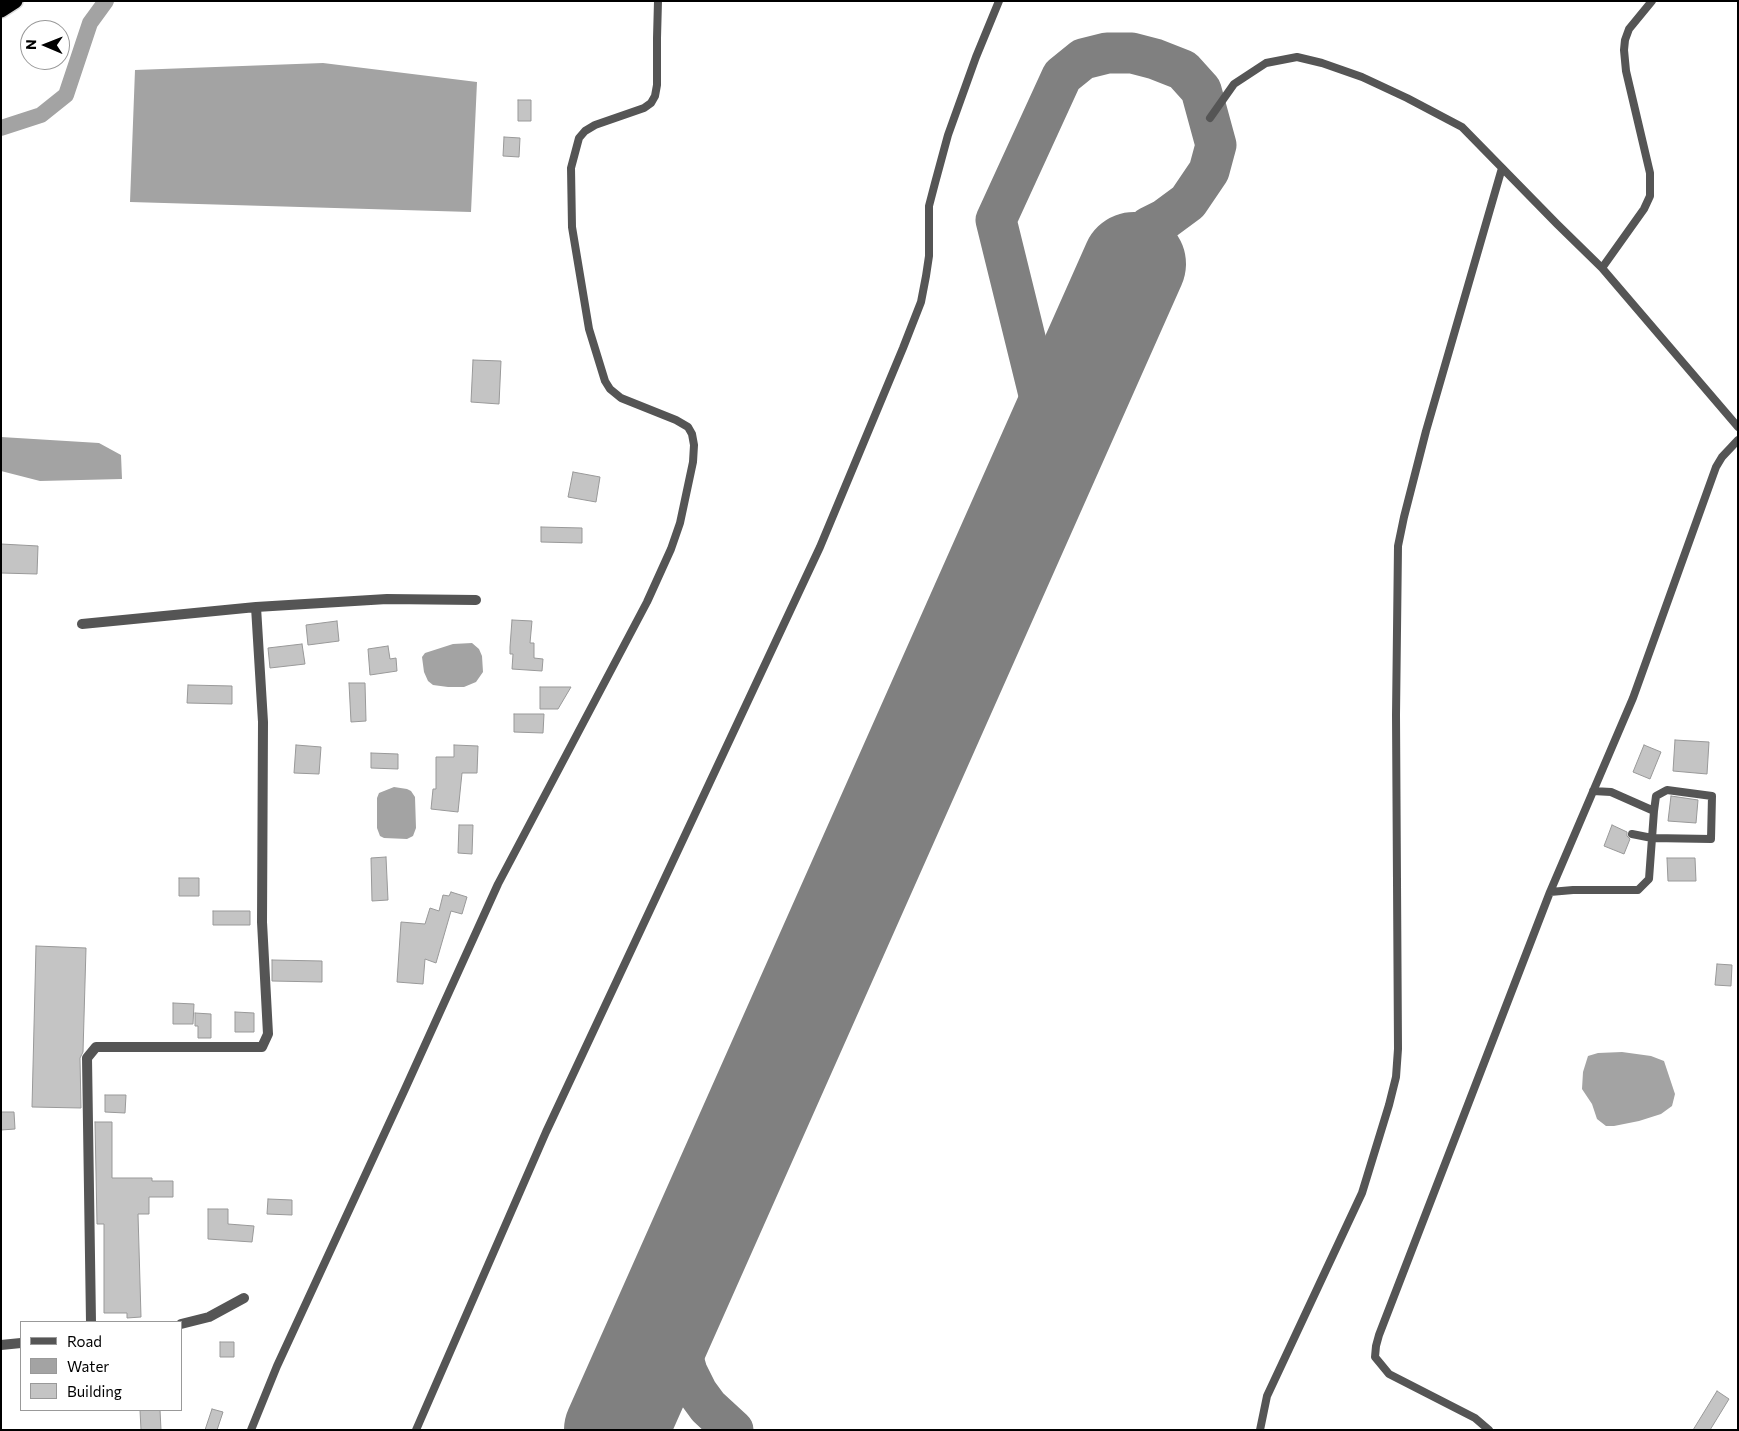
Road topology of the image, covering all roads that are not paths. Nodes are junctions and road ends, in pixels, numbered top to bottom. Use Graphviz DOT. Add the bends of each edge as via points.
graph roads {
  1 [pos="15,1"];
  2 [pos="658,1"];
  3 [pos="1000,1"];
  4 [pos="1652,1"];
  5 [pos="1,10"];
  6 [pos="1210,118"];
  7 [pos="1502,168"];
  8 [pos="1602,268"];
  9 [pos="1738,427"];
  10 [pos="1738,440"];
  11 [pos="476,600"];
  12 [pos="256,607"];
  13 [pos="82,624"];
  14 [pos="1593,791"];
  15 [pos="1654,811"];
  16 [pos="1632,834"];
  17 [pos="1652,838"];
  18 [pos="1550,892"];
  19 [pos="244,1298"];
  20 [pos="91,1321"];
  21 [pos="182,1324"];
  22 [pos="20,1343"];
  23 [pos="1,1345"];
  24 [pos="251,1430"];
  25 [pos="416,1430"];
  26 [pos="1260,1430"];
  27 [pos="1489,1430"];
  1 -- 5 [label="highway"];
  2 -- 24 [label="lane" via="658,85 655,96 644,108 595,125 579,138 571,168 572,227 589,329 605,381 621,398 676,420 688,427 692,434 693,462 680,524 647,602 498,884 277,1366"];
  3 -- 25 [label="lane" via="948,134 934,183 929,206 926,276 921,302 903,348 820,547 546,1132"];
  4 -- 8 [label="lane" via="1630,29 1624,50 1650,173 1650,196"];
  6 -- 7 [label="lane" via="1234,84 1266,63 1297,57 1362,77 1462,127"];
  7 -- 8 [label="lane"];
  7 -- 26 [label="lane" via="1426,431 1398,546 1396,1078 1362,1193 1266,1396"];
  8 -- 9 [label="lane"];
  10 -- 14 [label="lane" via="1716,467 1633,698"];
  11 -- 12 [label="street" via="386,599"];
  12 -- 13 [label="street"];
  12 -- 20 [label="street" via="263,722 262,922 268,1034 262,1047 96,1047 87,1058"];
  14 -- 15 [label="lane" via="1611,792"];
  14 -- 18 [label="lane"];
  15 -- 17 [label="lane"];
  15 -- 17 [label="lane" via="1656,796 1667,790 1712,796 1711,839"];
  16 -- 17 [label="lane"];
  17 -- 18 [label="lane" via="1649,880 1638,890"];
  18 -- 27 [label="lane" via="1376,1346 1375,1357 1389,1374 1475,1418"];
  19 -- 21 [label="street" via="209,1317"];
  22 -- 23 [label="street"];
}
